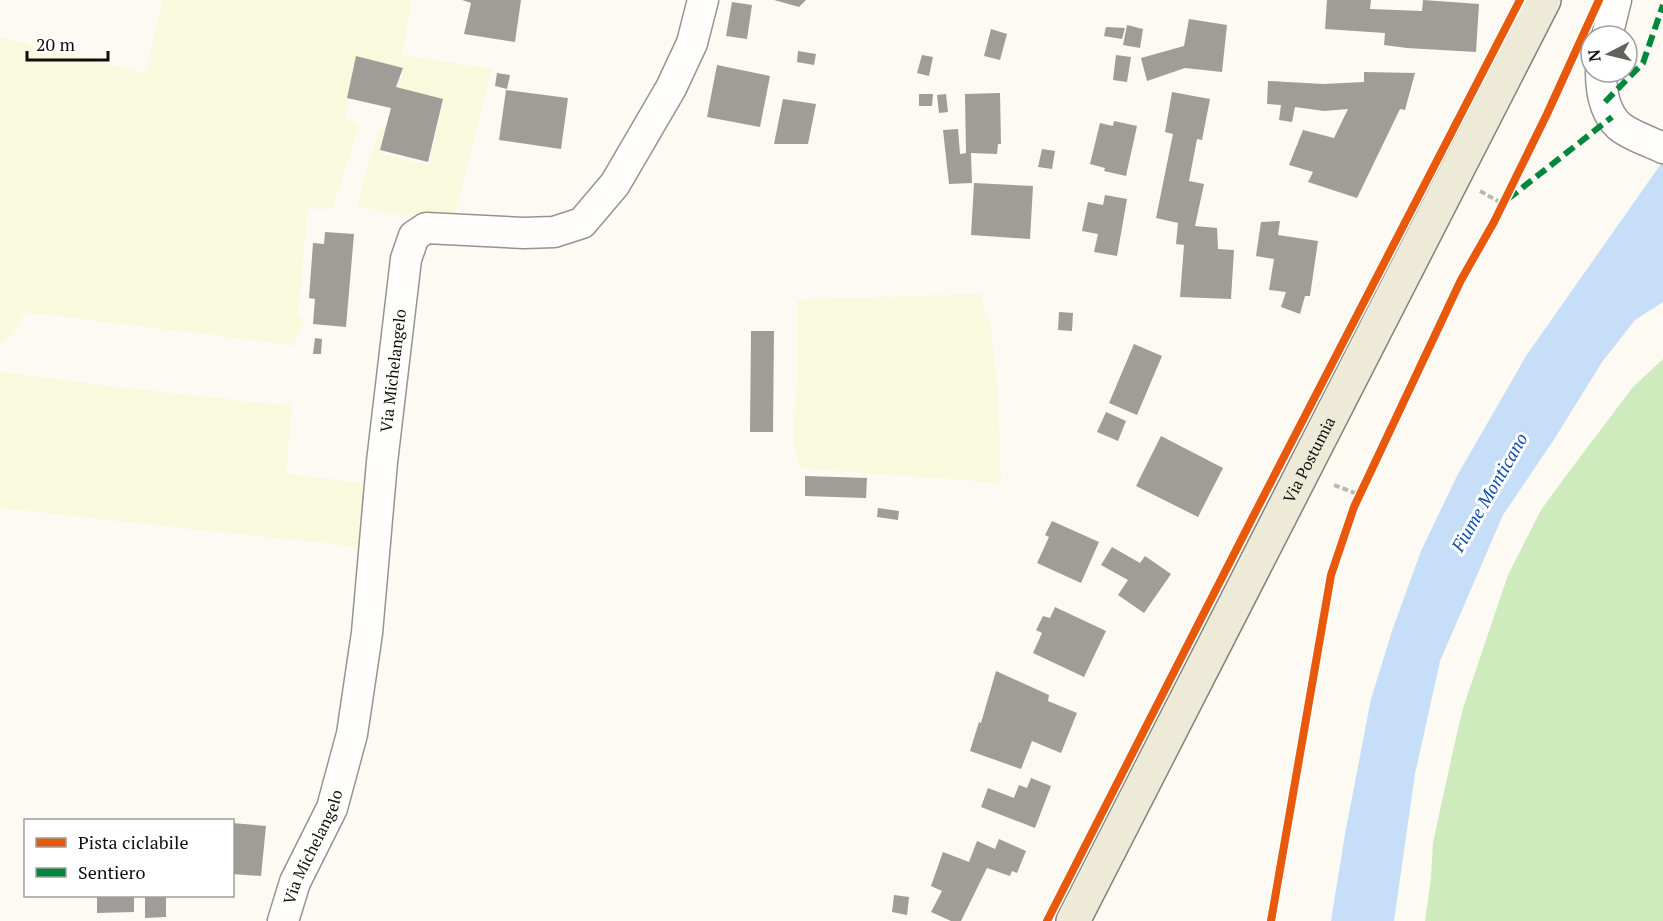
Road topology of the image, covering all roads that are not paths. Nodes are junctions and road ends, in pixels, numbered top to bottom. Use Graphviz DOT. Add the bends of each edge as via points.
graph roads {
  1 [pos="703,0"];
  2 [pos="1544,0"];
  3 [pos="1616,0"];
  4 [pos="1610,24"];
  5 [pos="1601,84"];
  6 [pos="1663,148"];
  7 [pos="283,921"];
  8 [pos="1073,921"];
  1 -- 7 [label="street, Via Michelangelo" via="692,42 671,88 615,184 582,223 554,232 524,233 426,228 414,236 406,259 367,633 352,734 332,808 295,882"];
  2 -- 8 [label="main road, Via Postumia"];
  3 -- 4 [label="street"];
  5 -- 6 [label="street" via="1605,102 1620,127"];
}
